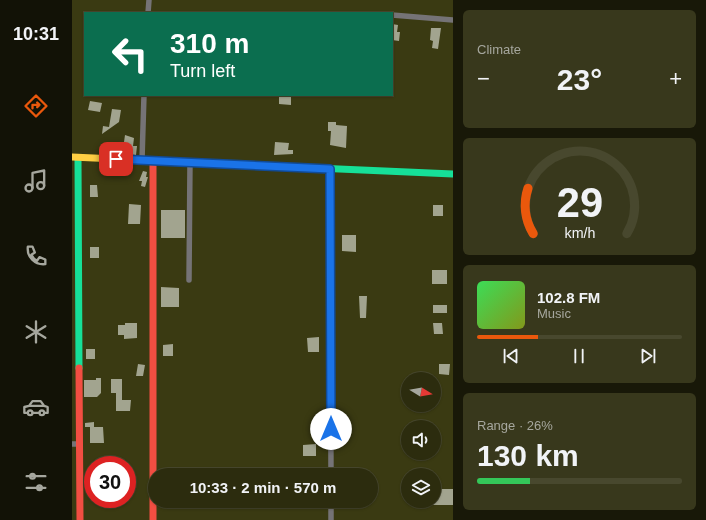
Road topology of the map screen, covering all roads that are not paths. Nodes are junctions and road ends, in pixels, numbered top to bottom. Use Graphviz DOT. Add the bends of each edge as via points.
graph roads {
  1 [pos="149,0"];
  2 [pos="148,12"];
  3 [pos="393,14"];
  4 [pos="453,20"];
  5 [pos="144,96"];
  6 [pos="75,158"];
  7 [pos="142,160"];
  8 [pos="153,160"];
  9 [pos="190,162"];
  10 [pos="330,169"];
  11 [pos="453,174"];
  12 [pos="189,280"];
  13 [pos="72,444"];
  14 [pos="80,444"];
  15 [pos="331,468"];
  16 [pos="331,508"];
  17 [pos="80,520"];
  18 [pos="153,520"];
  19 [pos="331,520"];
  1 -- 2 [label="street"];
  3 -- 4 [label="street"];
  5 -- 7 [label="street"];
  6 -- 7 [label="street"];
  6 -- 14 [label="street"];
  7 -- 8 [label="street"];
  8 -- 9 [label="street"];
  8 -- 18 [label="street"];
  9 -- 10 [label="street"];
  9 -- 12 [label="street"];
  10 -- 11 [label="street"];
  10 -- 15 [label="street"];
  13 -- 14 [label="street"];
  14 -- 17 [label="street"];
  16 -- 19 [label="street"];
}
